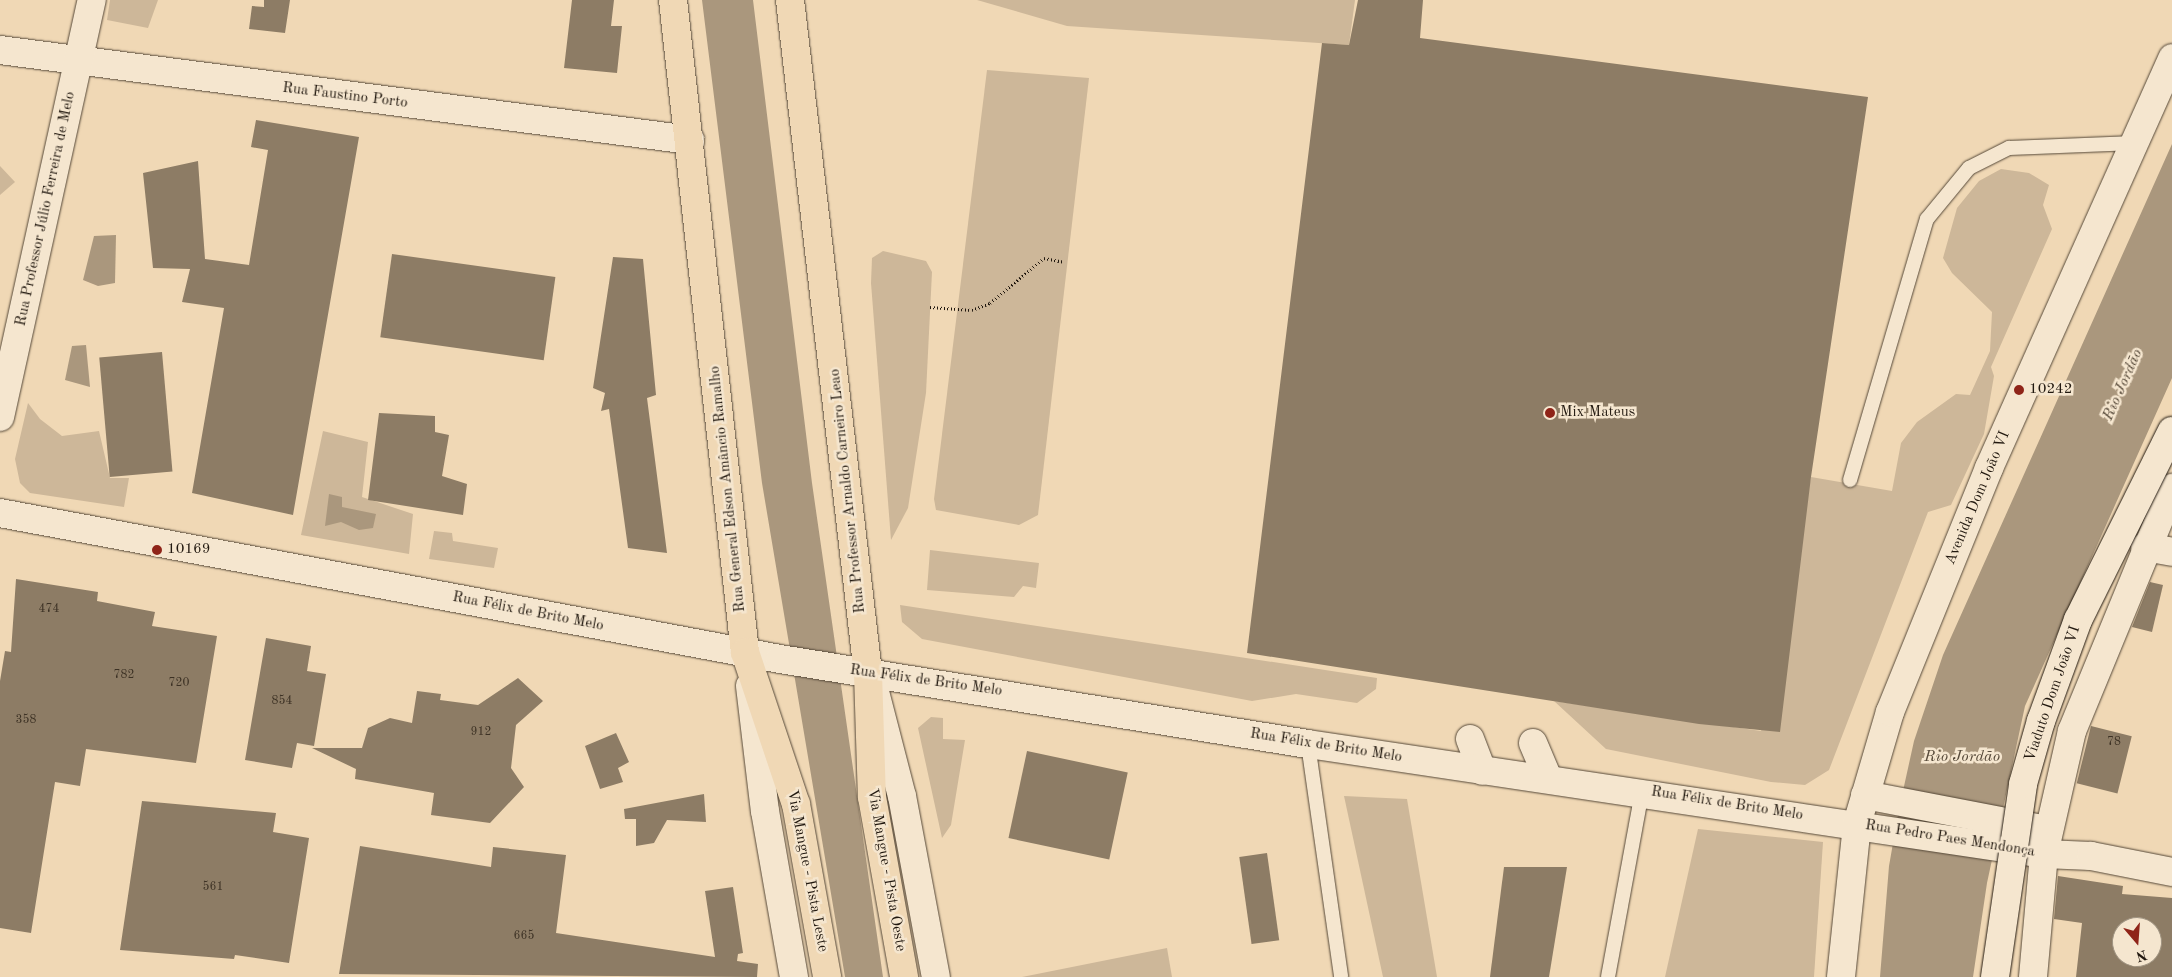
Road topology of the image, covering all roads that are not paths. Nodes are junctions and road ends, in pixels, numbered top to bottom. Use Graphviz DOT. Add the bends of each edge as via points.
graph roads {
  1 [pos="92,0"];
  2 [pos="673,0"];
  3 [pos="790,0"];
  4 [pos="0,50"];
  5 [pos="2172,58"];
  6 [pos="78,63"];
  7 [pos="690,140"];
  8 [pos="2135,143"];
  9 [pos="0,417"];
  10 [pos="2172,431"];
  11 [pos="1850,480"];
  12 [pos="2172,488"];
  13 [pos="0,512"];
  14 [pos="2145,547"];
  15 [pos="2172,552"];
  16 [pos="746,652"];
  17 [pos="861,672"];
  18 [pos="1470,738"];
  19 [pos="1533,743"];
  20 [pos="1308,744"];
  21 [pos="1482,771"];
  22 [pos="1548,779"];
  23 [pos="1642,791"];
  24 [pos="1865,795"];
  25 [pos="1869,825"];
  26 [pos="2045,843"];
  27 [pos="2172,872"];
  28 [pos="1839,970"];
  29 [pos="794,977"];
  30 [pos="827,977"];
  31 [pos="904,977"];
  32 [pos="936,977"];
  33 [pos="1341,977"];
  34 [pos="1608,977"];
  35 [pos="1995,977"];
  36 [pos="2033,977"];
  1 -- 6 [label="main road, Rua Professor Júlio Ferreira de Melo"];
  2 -- 7 [label="main road, Rua General Edson Amâncio Ramalho"];
  3 -- 17 [label="main road, Rua Professor Arnaldo Carneiro Leao"];
  4 -- 6 [label="main road, Rua Faustino Porto"];
  5 -- 8 [label="main road, Avenida Dom João VI"];
  6 -- 7 [label="main road, Rua Faustino Porto"];
  6 -- 9 [label="main road, Rua Professor Júlio Ferreira de Melo"];
  7 -- 16 [label="main road, Rua General Edson Amâncio Ramalho"];
  8 -- 11 [label="lane" via="2009,148 1969,168 1927,219"];
  8 -- 24 [label="main road, Avenida Dom João VI" via="1989,468 1890,712"];
  10 -- 35 [label="main road, Viaduto Dom João VI, bridge" via="2078,620 2041,721 2023,784"];
  12 -- 14 [label="main road"];
  13 -- 16 [label="main road, Rua Félix de Brito Melo"];
  14 -- 15 [label="main road"];
  14 -- 26 [label="main road" via="2079,710"];
  16 -- 17 [label="main road, Rua Félix de Brito Melo"];
  16 -- 29 [label="main road, Rua General Edson Amâncio Ramalho" via="765,812"];
  16 -- 30 [label="main road, Via Mangue - Pista Leste" via="796,804"];
  17 -- 20 [label="main road, Rua Félix de Brito Melo"];
  17 -- 31 [label="main road, Via Mangue - Pista Oeste" via="872,797"];
  17 -- 32 [label="main road, Rua Professor Arnaldo Carneiro Leao" via="902,796"];
  18 -- 21 [label="main road"];
  19 -- 22 [label="main road"];
  20 -- 21 [label="main road, Rua Félix de Brito Melo"];
  20 -- 33 [label="lane"];
  21 -- 22 [label="main road, Rua Félix de Brito Melo"];
  22 -- 23 [label="main road, Rua Félix de Brito Melo"];
  23 -- 25 [label="main road, Rua Félix de Brito Melo"];
  23 -- 34 [label="lane"];
  24 -- 25 [label="main road, Avenida Dom João VI"];
  24 -- 26 [label="main road, Rua Pedro Paes Mendonça" via="2004,819"];
  25 -- 26 [label="main road, Rua Pedro Paes Mendonça" via="2001,846"];
  25 -- 28 [label="main road, Avenida Dom João VI"];
  26 -- 27 [label="main road"];
  26 -- 36 [label="main road"];
}
